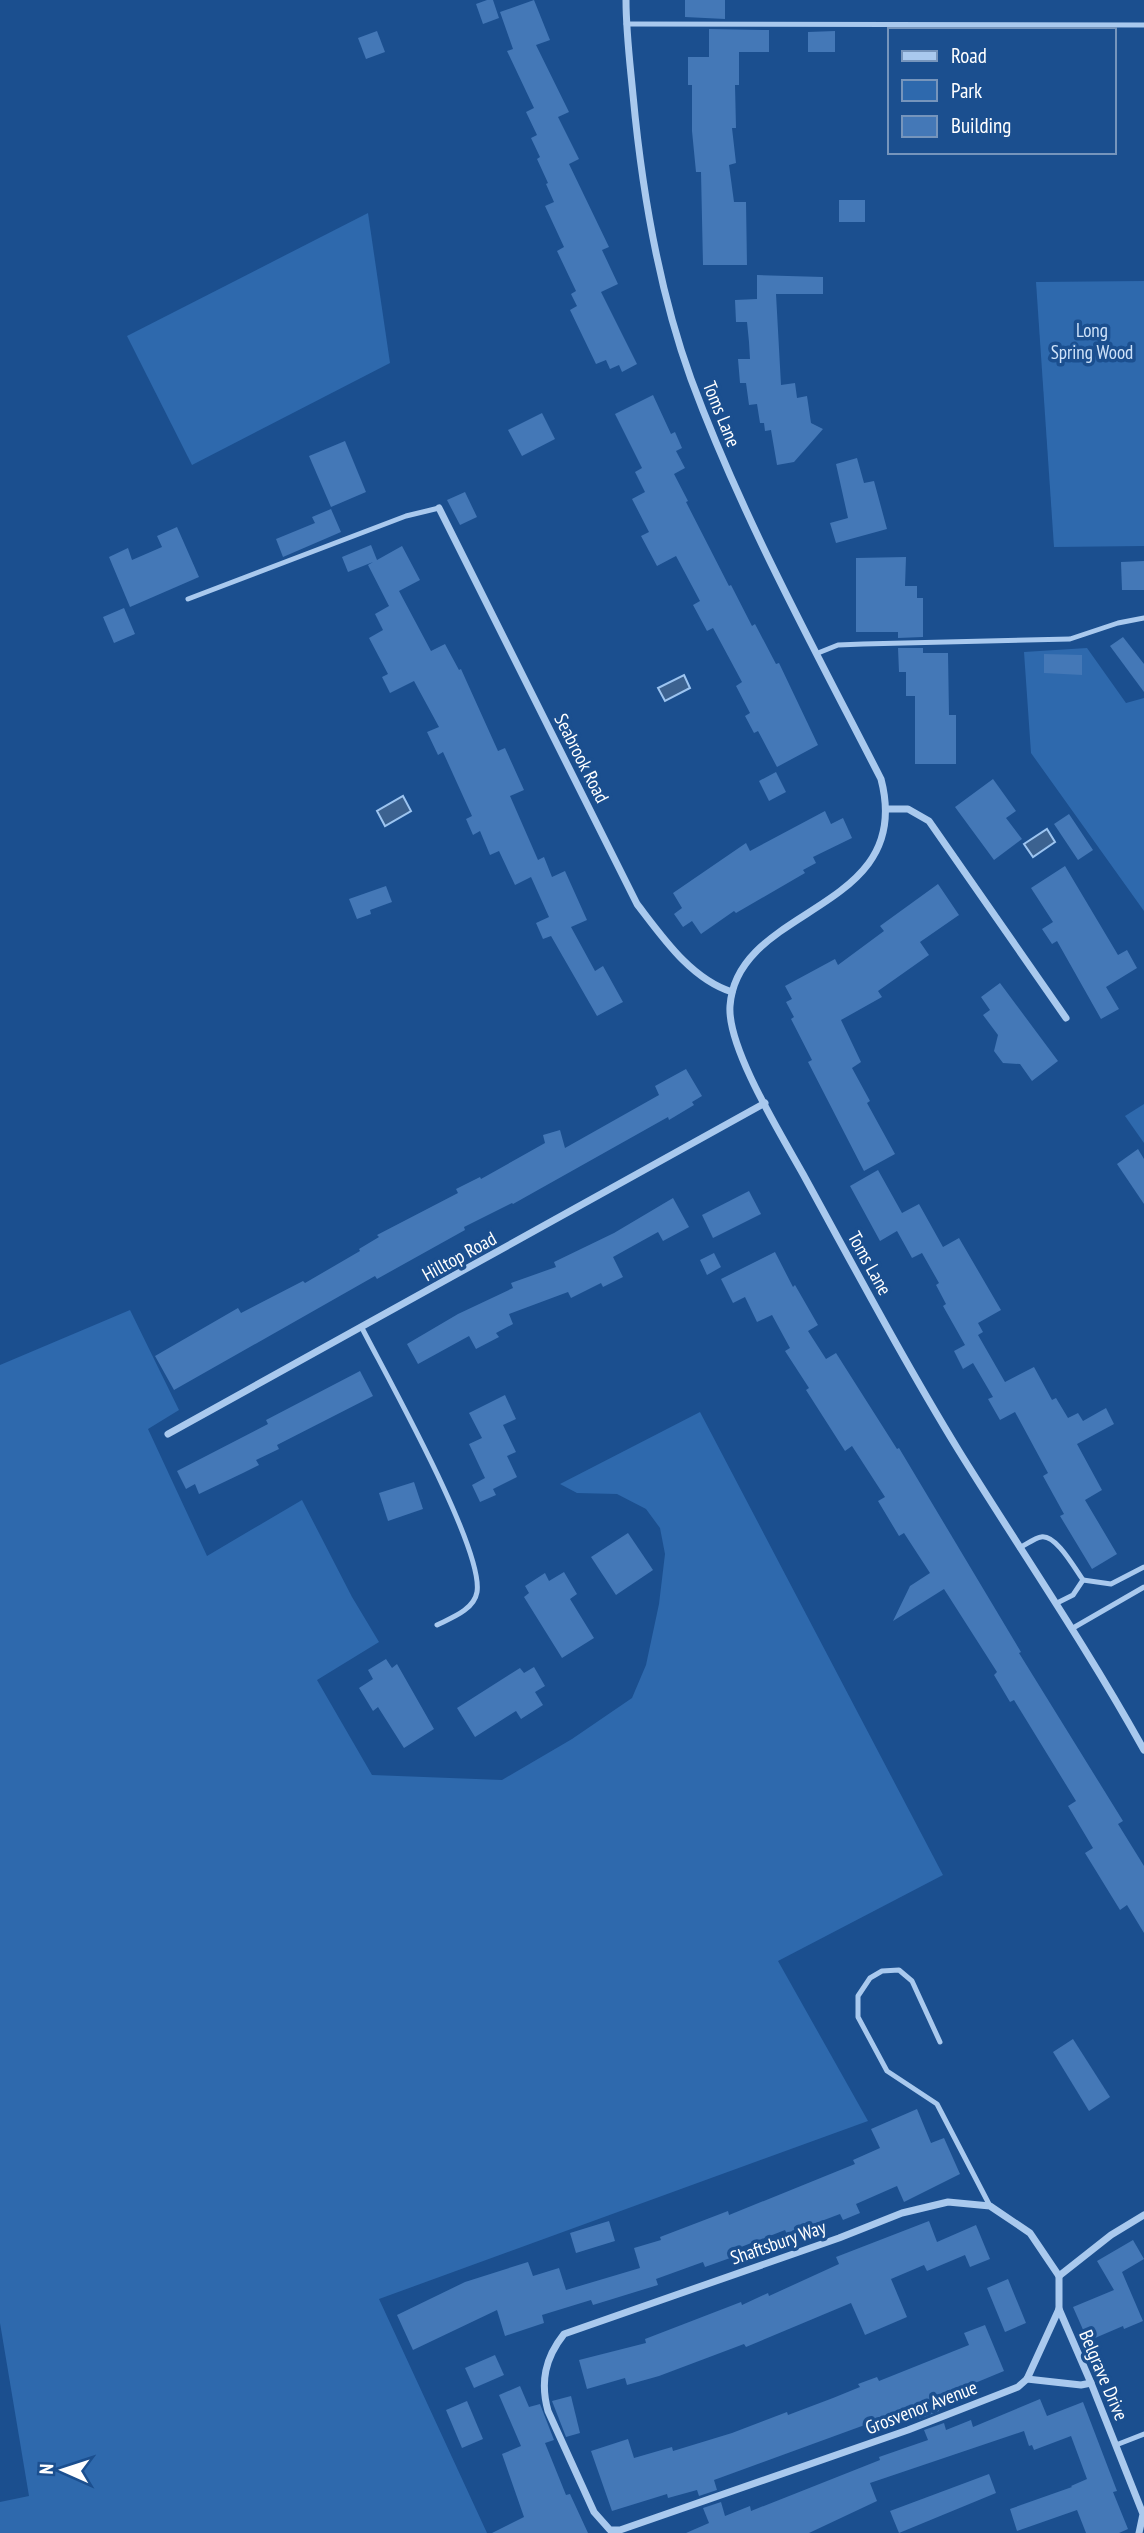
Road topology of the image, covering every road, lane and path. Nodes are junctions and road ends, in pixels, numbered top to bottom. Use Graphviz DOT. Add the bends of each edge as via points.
graph roads {
  1 [pos="626,0"];
  2 [pos="626,24"];
  3 [pos="1144,25"];
  4 [pos="439,508"];
  5 [pos="188,599"];
  6 [pos="1144,618"];
  7 [pos="818,653"];
  8 [pos="887,809"];
  9 [pos="732,992"];
  10 [pos="1066,1018"];
  11 [pos="765,1103"];
  12 [pos="362,1328"];
  13 [pos="168,1434"];
  14 [pos="1021,1546"];
  15 [pos="1144,1567"];
  16 [pos="1083,1580"];
  17 [pos="1144,1587"];
  18 [pos="1057,1603"];
  19 [pos="437,1625"];
  20 [pos="1073,1628"];
  21 [pos="1144,1750"];
  22 [pos="940,2042"];
  23 [pos="990,2206"];
  24 [pos="1144,2215"];
  25 [pos="1059,2276"];
  26 [pos="1059,2309"];
  27 [pos="1027,2379"];
  28 [pos="1091,2383"];
  29 [pos="1144,2434"];
  30 [pos="1116,2445"];
  31 [pos="1143,2514"];
  32 [pos="619,2531"];
  33 [pos="1139,2533"];
  1 -- 2 [label="street, Toms Lane"];
  2 -- 3 [label="lane"];
  2 -- 7 [label="street, Toms Lane" via="646,204 672,318 714,438 758,537"];
  4 -- 5 [label="lane" via="406,516"];
  4 -- 9 [label="street, Seabrook Road" via="637,904 699,976"];
  6 -- 7 [label="lane" via="1070,639 838,645"];
  7 -- 8 [label="street, Toms Lane" via="881,779"];
  8 -- 9 [label="street, Toms Lane" via="881,841 868,865 831,898 761,947 741,970"];
  8 -- 10 [label="street" via="908,809 929,821"];
  9 -- 11 [label="street, Toms Lane" via="733,1034"];
  11 -- 12 [label="street, Hilltop Road"];
  11 -- 14 [label="street, Toms Lane" via="959,1450"];
  12 -- 13 [label="street, Hilltop Road"];
  12 -- 19 [label="lane" via="449,1500 469,1552 477,1593 461,1613"];
  14 -- 16 [label="lane" via="1049,1537"];
  14 -- 18 [label="street, Toms Lane"];
  15 -- 16 [label="lane" via="1111,1584"];
  16 -- 18 [label="lane" via="1073,1595"];
  17 -- 20 [label="lane"];
  18 -- 20 [label="street, Toms Lane"];
  20 -- 21 [label="street, Toms Lane"];
  22 -- 23 [label="lane" via="912,1981 899,1970 882,1971 870,1978 858,1996 858,2017 887,2071 937,2104"];
  23 -- 25 [label="street, Shaftsbury Way" via="1030,2233"];
  23 -- 32 [label="street, Shaftsbury Way" via="948,2202 902,2213 564,2334 551,2351 546,2368 548,2411 594,2512 610,2530"];
  24 -- 25 [label="street"];
  25 -- 26 [label="street"];
  26 -- 27 [label="street"];
  26 -- 28 [label="street, Belgrave Drive"];
  27 -- 28 [label="street"];
  27 -- 32 [label="street, Grosvenor Avenue" via="1018,2387 908,2430"];
  28 -- 30 [label="street, Belgrave Drive"];
  29 -- 30 [label="lane"];
  30 -- 31 [label="street, Belgrave Drive"];
  31 -- 33 [label="street, Belgrave Drive"];
}
